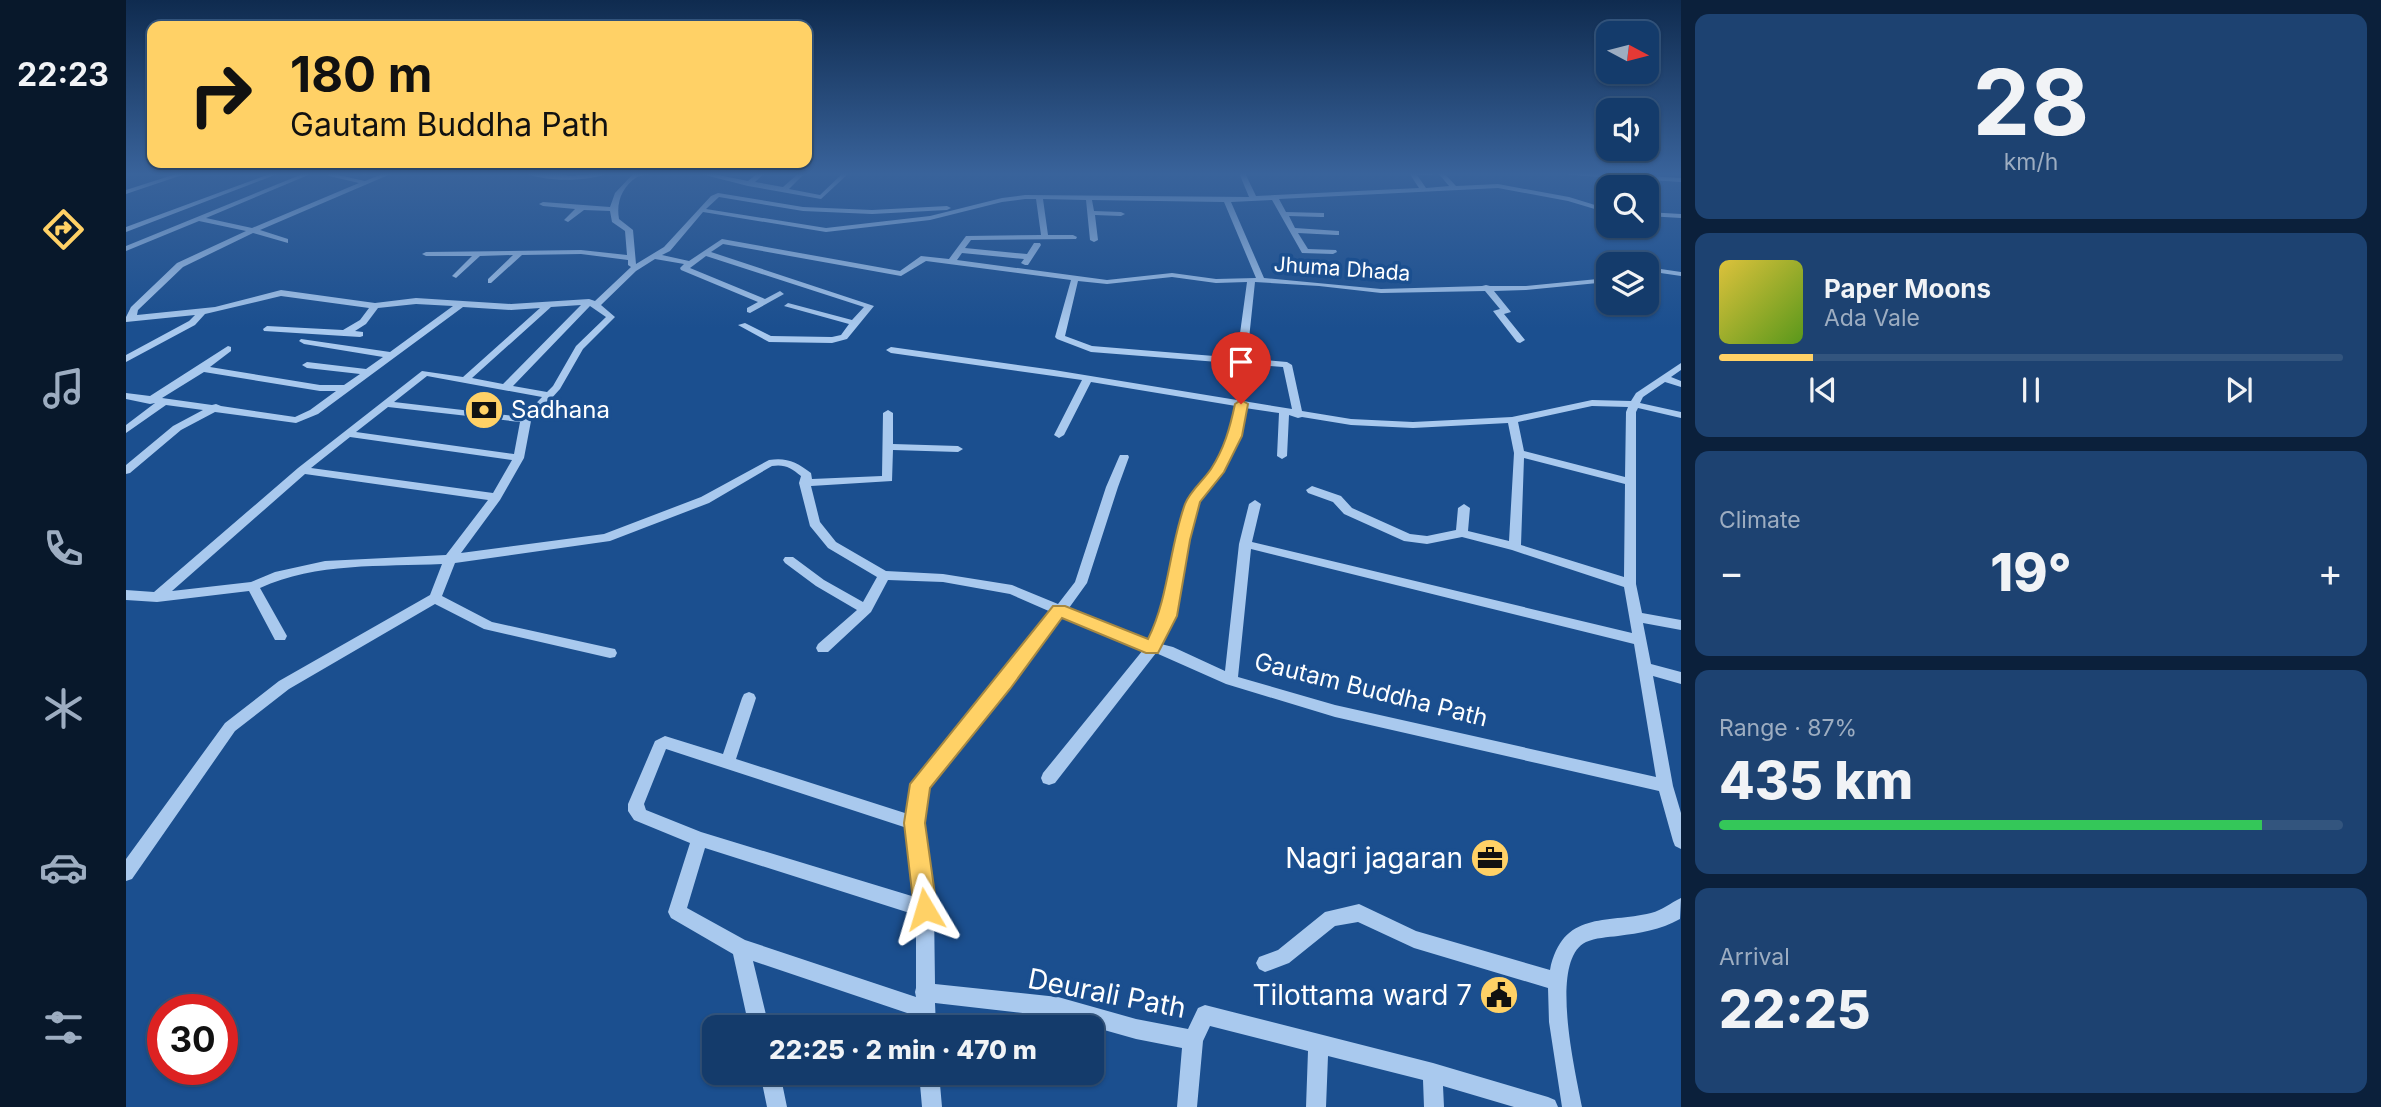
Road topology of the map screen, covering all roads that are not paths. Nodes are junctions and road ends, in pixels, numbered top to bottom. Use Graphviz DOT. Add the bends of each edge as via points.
graph roads {
  1 [pos="186,225"];
  2 [pos="227,225"];
  3 [pos="266,225"];
  4 [pos="622,225"];
  5 [pos="688,225"];
  6 [pos="793,225"];
  7 [pos="872,225"];
  8 [pos="1043,225"];
  9 [pos="1092,225"];
  10 [pos="1236,225"];
  11 [pos="1290,225"];
  12 [pos="253,230"];
  13 [pos="1293,230"];
  14 [pos="1336,233"];
  15 [pos="1045,237"];
  16 [pos="1073,237"];
  17 [pos="126,240"];
  18 [pos="1094,240"];
  19 [pos="285,241"];
  20 [pos="139,243"];
  21 [pos="1037,245"];
  22 [pos="126,249"];
  23 [pos="960,250"];
  24 [pos="1333,252"];
  25 [pos="705,253"];
  26 [pos="426,254"];
  27 [pos="477,255"];
  28 [pos="518,255"];
  29 [pos="656,257"];
  30 [pos="1029,257"];
  31 [pos="951,262"];
  32 [pos="631,263"];
  33 [pos="691,264"];
  34 [pos="1018,271"];
  35 [pos="1659,271"];
  36 [pos="1681,274"];
  37 [pos="456,275"];
  38 [pos="1075,278"];
  39 [pos="1256,280"];
  40 [pos="491,281"];
  41 [pos="1596,281"];
  42 [pos="1486,287"];
  43 [pos="780,294"];
  44 [pos="765,302"];
  45 [pos="593,303"];
  46 [pos="549,304"];
  47 [pos="460,305"];
  48 [pos="375,306"];
  49 [pos="788,306"];
  50 [pos="750,310"];
  51 [pos="203,311"];
  52 [pos="129,319"];
  53 [pos="853,323"];
  54 [pos="742,325"];
  55 [pos="267,329"];
  56 [pos="345,333"];
  57 [pos="360,334"];
  58 [pos="1520,340"];
  59 [pos="304,341"];
  60 [pos="1243,348"];
  61 [pos="229,349"];
  62 [pos="891,350"];
  63 [pos="390,355"];
  64 [pos="126,359"];
  65 [pos="307,365"];
  66 [pos="1681,366"];
  67 [pos="202,369"];
  68 [pos="367,372"];
  69 [pos="1664,378"];
  70 [pos="465,380"];
  71 [pos="1087,380"];
  72 [pos="1681,384"];
  73 [pos="506,387"];
  74 [pos="346,388"];
  75 [pos="549,395"];
  76 [pos="126,396"];
  77 [pos="150,401"];
  78 [pos="163,402"];
  79 [pos="385,404"];
  80 [pos="1241,404"];
  81 [pos="1634,404"];
  82 [pos="216,407"];
  83 [pos="1284,411"];
  84 [pos="888,413"];
  85 [pos="1298,415"];
  86 [pos="1681,415"];
  87 [pos="526,420"];
  88 [pos="1512,421"];
  89 [pos="126,430"];
  90 [pos="347,434"];
  91 [pos="1059,435"];
  92 [pos="889,447"];
  93 [pos="958,449"];
  94 [pos="1519,453"];
  95 [pos="1282,456"];
  96 [pos="1124,457"];
  97 [pos="519,458"];
  98 [pos="302,470"];
  99 [pos="126,471"];
  100 [pos="1631,482"];
  101 [pos="806,483"];
  102 [pos="1311,490"];
  103 [pos="496,497"];
  104 [pos="1255,504"];
  105 [pos="1464,508"];
  106 [pos="1462,533"];
  107 [pos="1245,544"];
  108 [pos="1515,547"];
  109 [pos="450,559"];
  110 [pos="789,560"];
  111 [pos="884,575"];
  112 [pos="1630,584"];
  113 [pos="253,586"];
  114 [pos="126,595"];
  115 [pos="157,597"];
  116 [pos="435,598"];
  117 [pos="866,609"];
  118 [pos="1059,610"];
  119 [pos="1636,617"];
  120 [pos="1681,625"];
  121 [pos="280,636"];
  122 [pos="1639,640"];
  123 [pos="823,648"];
  124 [pos="1152,648"];
  125 [pos="610,653"];
  126 [pos="1644,668"];
  127 [pos="1681,678"];
  128 [pos="1231,680"];
  129 [pos="749,698"];
  130 [pos="728,761"];
  131 [pos="1049,778"];
  132 [pos="1665,786"];
  133 [pos="915,823"];
  134 [pos="700,839"];
  135 [pos="1681,841"];
  136 [pos="126,873"];
  137 [pos="1681,907"];
  138 [pos="925,909"];
  139 [pos="741,947"];
  140 [pos="1265,963"];
  141 [pos="1557,981"];
  142 [pos="925,1010"];
  143 [pos="756,1015"];
  144 [pos="1193,1040"];
  145 [pos="1318,1044"];
  146 [pos="1433,1073"];
  147 [pos="773,1085"];
  148 [pos="930,1085"];
  149 [pos="778,1107"];
  150 [pos="932,1107"];
  151 [pos="1187,1107"];
  152 [pos="1316,1107"];
  153 [pos="1434,1107"];
  154 [pos="1548,1107"];
  155 [pos="1572,1107"];
  1 -- 20 [label="street"];
  2 -- 12 [label="street"];
  3 -- 12 [label="street"];
  4 -- 32 [label="street" via="629,230"];
  5 -- 29 [label="street"];
  6 -- 7 [label="street" via="826,230"];
  8 -- 15 [label="street"];
  9 -- 18 [label="street"];
  10 -- 39 [label="street"];
  11 -- 13 [label="street"];
  12 -- 19 [label="street"];
  12 -- 52 [label="street" via="180,265"];
  13 -- 14 [label="street"];
  13 -- 24 [label="street" via="1304,251"];
  15 -- 16 [label="street"];
  15 -- 23 [label="street" via="969,238"];
  17 -- 20 [label="street"];
  20 -- 22 [label="street"];
  21 -- 30 [label="street"];
  23 -- 30 [label="street"];
  23 -- 31 [label="street"];
  25 -- 31 [label="street" via="722,241 901,274 924,258"];
  25 -- 33 [label="street"];
  25 -- 53 [label="street" via="870,306"];
  26 -- 27 [label="street"];
  27 -- 28 [label="street"];
  27 -- 37 [label="street"];
  28 -- 32 [label="street" via="581,252"];
  28 -- 40 [label="street"];
  29 -- 32 [label="street"];
  29 -- 33 [label="street"];
  30 -- 34 [label="street"];
  31 -- 34 [label="street"];
  32 -- 45 [label="street"];
  33 -- 44 [label="street" via="684,268"];
  34 -- 38 [label="street"];
  35 -- 36 [label="street"];
  38 -- 39 [label="street, Jhuma Dhada" via="1116,282 1172,275"];
  38 -- 85 [label="street" via="1059,337 1091,349 1287,365"];
  39 -- 42 [label="street, Jhuma Dhada" via="1381,291"];
  39 -- 60 [label="street"];
  41 -- 42 [label="street, Jhuma Dhada"];
  42 -- 58 [label="street" via="1507,312 1497,312"];
  43 -- 44 [label="street"];
  44 -- 50 [label="street"];
  45 -- 46 [label="street"];
  45 -- 73 [label="street"];
  45 -- 75 [label="street" via="611,317 579,348"];
  46 -- 47 [label="street"];
  46 -- 70 [label="street"];
  47 -- 48 [label="street" via="416,300"];
  47 -- 63 [label="street"];
  48 -- 51 [label="street" via="281,293"];
  48 -- 56 [label="street" via="363,322"];
  49 -- 53 [label="street"];
  51 -- 52 [label="street"];
  51 -- 64 [label="street" via="192,323"];
  53 -- 54 [label="street" via="844,337 787,341 769,339"];
  55 -- 56 [label="street"];
  56 -- 57 [label="street"];
  59 -- 63 [label="street"];
  61 -- 67 [label="street"];
  62 -- 71 [label="street"];
  63 -- 68 [label="street"];
  65 -- 68 [label="street"];
  66 -- 69 [label="street"];
  67 -- 74 [label="street"];
  67 -- 77 [label="street"];
  68 -- 74 [label="street"];
  69 -- 72 [label="street"];
  69 -- 81 [label="street" via="1639,395"];
  70 -- 73 [label="street"];
  70 -- 79 [label="street" via="425,373"];
  71 -- 80 [label="street"];
  71 -- 91 [label="street"];
  73 -- 75 [label="street"];
  74 -- 82 [label="street" via="296,420"];
  75 -- 87 [label="street"];
  76 -- 77 [label="street"];
  77 -- 78 [label="street"];
  78 -- 82 [label="street"];
  78 -- 89 [label="street"];
  79 -- 87 [label="street"];
  79 -- 90 [label="street"];
  80 -- 83 [label="street"];
  80 -- 124 [label="street" via="1235,436 1217,472 1193,501 1168,616"];
  81 -- 86 [label="street"];
  81 -- 88 [label="street" via="1592,403"];
  81 -- 100 [label="street"];
  82 -- 99 [label="street" via="177,428"];
  83 -- 85 [label="street"];
  83 -- 95 [label="street"];
  84 -- 92 [label="street"];
  85 -- 88 [label="street" via="1389,424"];
  87 -- 97 [label="street"];
  88 -- 94 [label="street"];
  90 -- 97 [label="street"];
  90 -- 98 [label="street"];
  92 -- 93 [label="street"];
  92 -- 101 [label="street" via="889,477 885,481"];
  94 -- 100 [label="street"];
  94 -- 108 [label="street"];
  96 -- 118 [label="street" via="1081,583"];
  97 -- 103 [label="street"];
  98 -- 103 [label="street"];
  98 -- 115 [label="street"];
  100 -- 112 [label="street"];
  101 -- 109 [label="street" via="807,475 794,465 769,463 705,500 606,538"];
  101 -- 111 [label="street, Gautam Buddha Path" via="814,523 832,545"];
  102 -- 106 [label="street" via="1408,538 1427,540"];
  103 -- 109 [label="street"];
  104 -- 107 [label="street"];
  105 -- 106 [label="street"];
  106 -- 108 [label="street"];
  107 -- 122 [label="street"];
  107 -- 128 [label="street"];
  108 -- 112 [label="street"];
  109 -- 113 [label="street" via="325,565"];
  109 -- 116 [label="street"];
  110 -- 117 [label="street"];
  111 -- 117 [label="street"];
  111 -- 118 [label="street, Gautam Buddha Path" via="943,578 1012,590"];
  112 -- 119 [label="street"];
  113 -- 115 [label="street"];
  113 -- 121 [label="street"];
  114 -- 115 [label="street"];
  116 -- 125 [label="street" via="489,626"];
  116 -- 136 [label="street" via="284,685 230,727"];
  117 -- 123 [label="street"];
  118 -- 124 [label="street, Gautam Buddha Path"];
  118 -- 133 [label="street" via="921,784"];
  119 -- 120 [label="street"];
  119 -- 122 [label="street"];
  122 -- 126 [label="street"];
  124 -- 128 [label="street, Gautam Buddha Path"];
  124 -- 131 [label="street"];
  126 -- 127 [label="street"];
  126 -- 132 [label="street"];
  128 -- 132 [label="street, Gautam Buddha Path" via="1335,711"];
  129 -- 130 [label="street"];
  130 -- 133 [label="street"];
  130 -- 134 [label="street" via="665,742 636,804 640,815"];
  132 -- 135 [label="street"];
  133 -- 138 [label="street"];
  134 -- 138 [label="street"];
  134 -- 139 [label="street" via="677,912"];
  137 -- 141 [label="street" via="1670,918 1589,931 1571,941 1562,954"];
  138 -- 142 [label="street"];
  139 -- 142 [label="street"];
  139 -- 143 [label="street"];
  140 -- 141 [label="street" via="1283,957 1331,918 1359,913 1414,939"];
  141 -- 155 [label="street" via="1556,1004"];
  142 -- 144 [label="street, Deurali Path" via="1058,1007"];
  144 -- 145 [label="street, Deurali Path" via="1205,1015"];
  144 -- 151 [label="street"];
  145 -- 146 [label="street, Deurali Path"];
  145 -- 152 [label="street"];
  146 -- 153 [label="street"];
  146 -- 154 [label="street, Deurali Path"];
  147 -- 149 [label="street"];
  148 -- 150 [label="street"];
}
